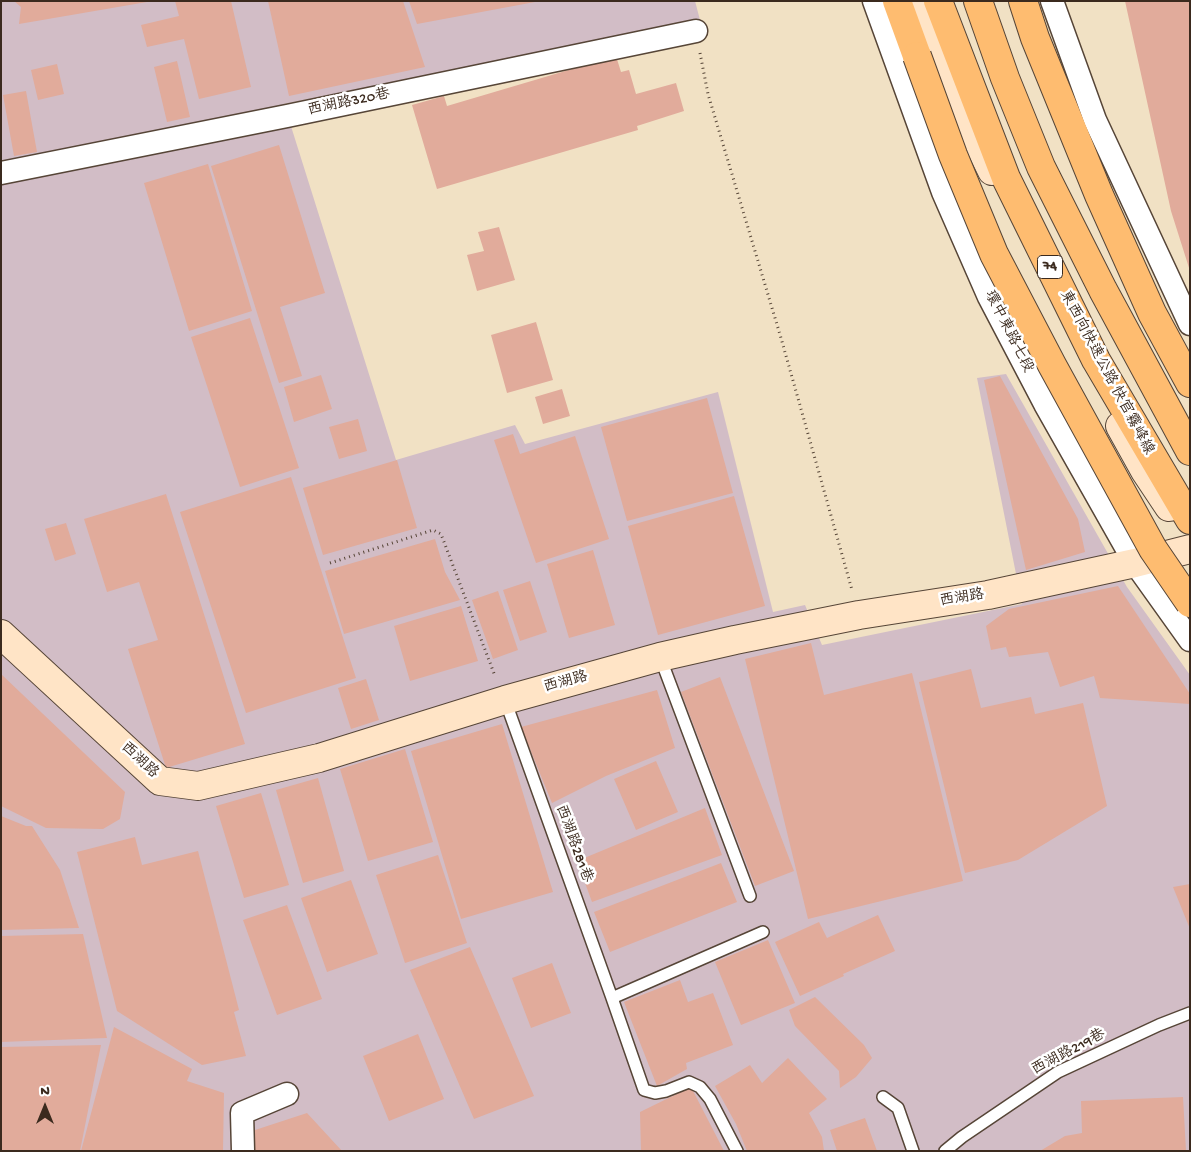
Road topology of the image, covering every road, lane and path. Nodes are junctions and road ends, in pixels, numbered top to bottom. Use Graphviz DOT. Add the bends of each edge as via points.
graph roads {
  1 [pos="874,1"];
  2 [pos="897,1"];
  3 [pos="923,1"];
  4 [pos="938,1"];
  5 [pos="978,1"];
  6 [pos="991,1"];
  7 [pos="1024,1"];
  8 [pos="1052,1"];
  9 [pos="696,31"];
  10 [pos="1,174"];
  11 [pos="1190,324"];
  12 [pos="1190,383"];
  13 [pos="1190,433"];
  14 [pos="1190,451"];
  15 [pos="1190,520"];
  16 [pos="1190,539"];
  17 [pos="1190,549"];
  18 [pos="330,563"];
  19 [pos="1135,563"];
  20 [pos="1190,603"];
  21 [pos="859,615"];
  22 [pos="1,634"];
  23 [pos="1190,640"];
  24 [pos="660,657"];
  25 [pos="504,700"];
  26 [pos="750,896"];
  27 [pos="763,932"];
  28 [pos="612,998"];
  29 [pos="1190,1013"];
  30 [pos="287,1094"];
  31 [pos="882,1097"];
  32 [pos="243,1151"];
  33 [pos="737,1151"];
  34 [pos="913,1151"];
  35 [pos="945,1151"];
  1 -- 19 [label="street, 環中東路七段" via="943,192 989,297"];
  2 -- 20 [label="highway, bridge" via="953,155 994,254 1153,549"];
  3 -- 16 [label="street" via="965,116 1086,366 1145,471"];
  4 -- 15 [label="highway, 東西向快速公路 快官霧峰線 / 74" via="1006,178 1096,360"];
  5 -- 14 [label="highway, 74" via="1041,168"];
  6 -- 13 [label="street" via="1049,164 1144,351"];
  7 -- 12 [label="highway" via="1035,38 1099,195 1152,313"];
  8 -- 11 [label="street" via="1095,120"];
  9 -- 10 [label="street, 西湖路320巷"];
  9 -- 21 [label="path" via="711,102"];
  17 -- 19 [label="street, 西湖路"];
  18 -- 25 [label="path" via="433,530 441,534"];
  19 -- 21 [label="street, 西湖路" via="988,595"];
  19 -- 23 [label="street, 環中東路七段"];
  21 -- 24 [label="street, 西湖路"];
  22 -- 25 [label="street, 西湖路" via="160,782 198,786 319,758"];
  24 -- 25 [label="street, 西湖路"];
  24 -- 26 [label="lane"];
  25 -- 28 [label="lane, 西湖路281巷"];
  27 -- 28 [label="lane"];
  28 -- 33 [label="lane, 西湖路281巷" via="644,1090 666,1092 689,1082 700,1087 710,1099"];
  29 -- 35 [label="lane, 西湖路219巷" via="1058,1072"];
  30 -- 32 [label="street" via="242,1113"];
  31 -- 34 [label="lane" via="898,1108"];
}
